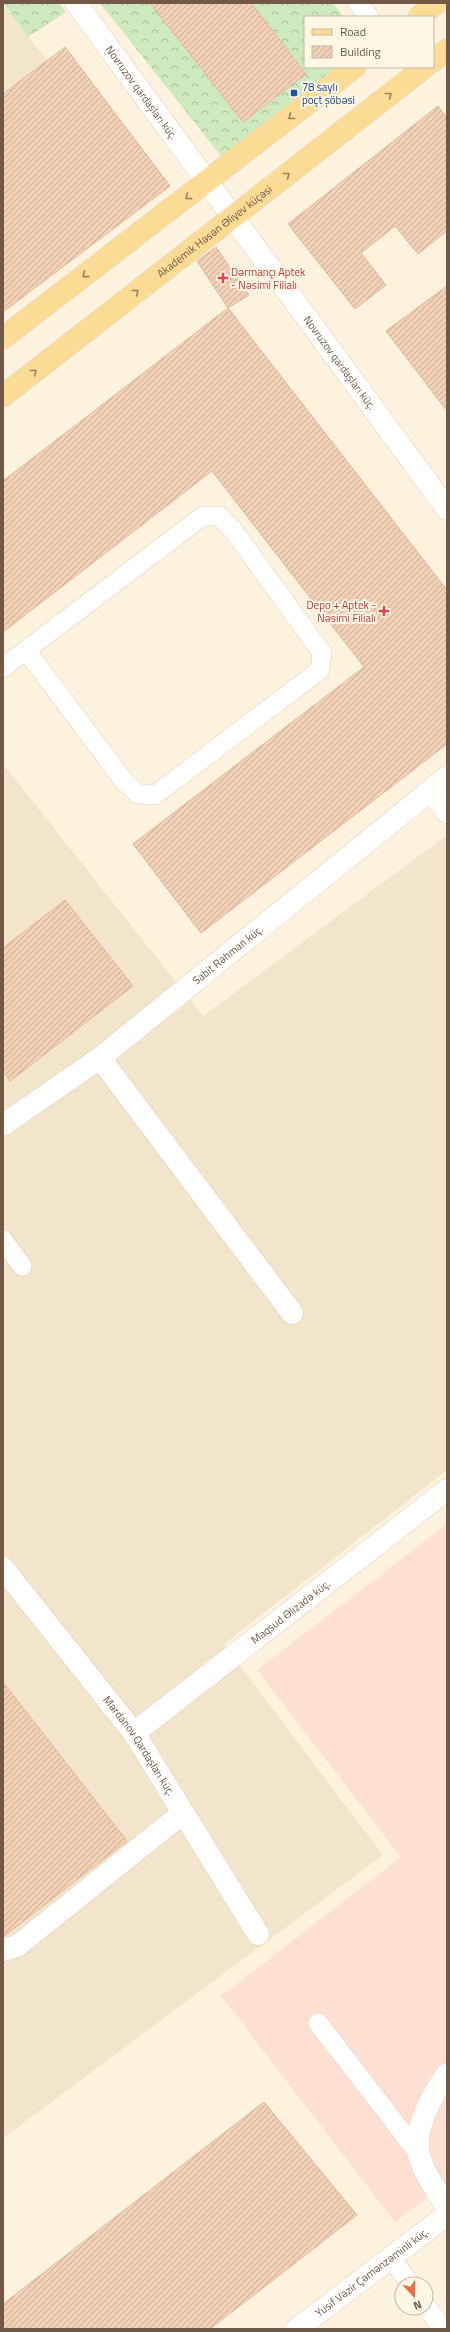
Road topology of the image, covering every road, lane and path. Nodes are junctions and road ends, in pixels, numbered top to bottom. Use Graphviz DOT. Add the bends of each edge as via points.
graph roads {
  1 [pos="76,3"];
  2 [pos="358,3"];
  3 [pos="437,3"];
  4 [pos="368,16"];
  5 [pos="420,16"];
  6 [pos="447,50"];
  7 [pos="434,60"];
  8 [pos="354,68"];
  9 [pos="424,68"];
  10 [pos="207,182"];
  11 [pos="234,216"];
  12 [pos="3,338"];
  13 [pos="3,396"];
  14 [pos="447,509"];
  15 [pos="26,650"];
  16 [pos="3,668"];
  17 [pos="447,777"];
  18 [pos="430,791"];
  19 [pos="447,812"];
  20 [pos="100,1058"];
  21 [pos="3,1126"];
  22 [pos="3,1240"];
  23 [pos="22,1266"];
  24 [pos="292,1313"];
  25 [pos="447,1490"];
  26 [pos="3,1568"];
  27 [pos="134,1732"];
  28 [pos="183,1813"];
  29 [pos="258,1934"];
  30 [pos="3,1950"];
  31 [pos="318,2023"];
  32 [pos="447,2074"];
  33 [pos="419,2154"];
  34 [pos="447,2207"];
  35 [pos="447,2215"];
  36 [pos="392,2258"];
  37 [pos="404,2276"];
  38 [pos="433,2316"];
  39 [pos="298,2329"];
  40 [pos="443,2329"];
  1 -- 10 [label="street, Novruzov qardaşları küç."];
  2 -- 4 [label="lane"];
  3 -- 5 [label="main road"];
  6 -- 7 [label="main road"];
  8 -- 10 [label="main road, one-way"];
  11 -- 9 [label="main road, Akademik Həsən Əliyev küçəsi, one-way"];
  10 -- 11 [label="street, Novruzov qardaşları küç."];
  10 -- 12 [label="main road, one-way"];
  13 -- 11 [label="main road, Akademik Həsən Əliyev küçəsi, one-way"];
  11 -- 14 [label="street, Novruzov qardaşları küç."];
  15 -- 15 [label="lane" via="203,516 219,516 233,530 322,653 320,670 155,795 138,794 124,781"];
  15 -- 16 [label="lane"];
  17 -- 18 [label="street, Sabit Rəhman küç."];
  18 -- 19 [label="street"];
  18 -- 20 [label="street, Sabit Rəhman küç."];
  20 -- 21 [label="street, Sabit Rəhman küç."];
  20 -- 24 [label="street"];
  22 -- 23 [label="lane"];
  25 -- 27 [label="street, Maqsud Əlizadə küç."];
  26 -- 27 [label="street, Mərdanov Qardaşları küç."];
  27 -- 28 [label="street, Mərdanov Qardaşları küç."];
  28 -- 29 [label="street, Mərdanov Qardaşları küç."];
  28 -- 30 [label="street" via="17,1946"];
  31 -- 33 [label="lane"];
  32 -- 33 [label="street" via="424,2116 418,2138"];
  33 -- 34 [label="street" via="424,2168"];
  35 -- 36 [label="street, Yusif Vəzir Çəmənzəminli küç."];
  36 -- 37 [label="lane"];
  36 -- 39 [label="street, Yusif Vəzir Çəmənzəminli küç."];
  38 -- 40 [label="lane"];
}
